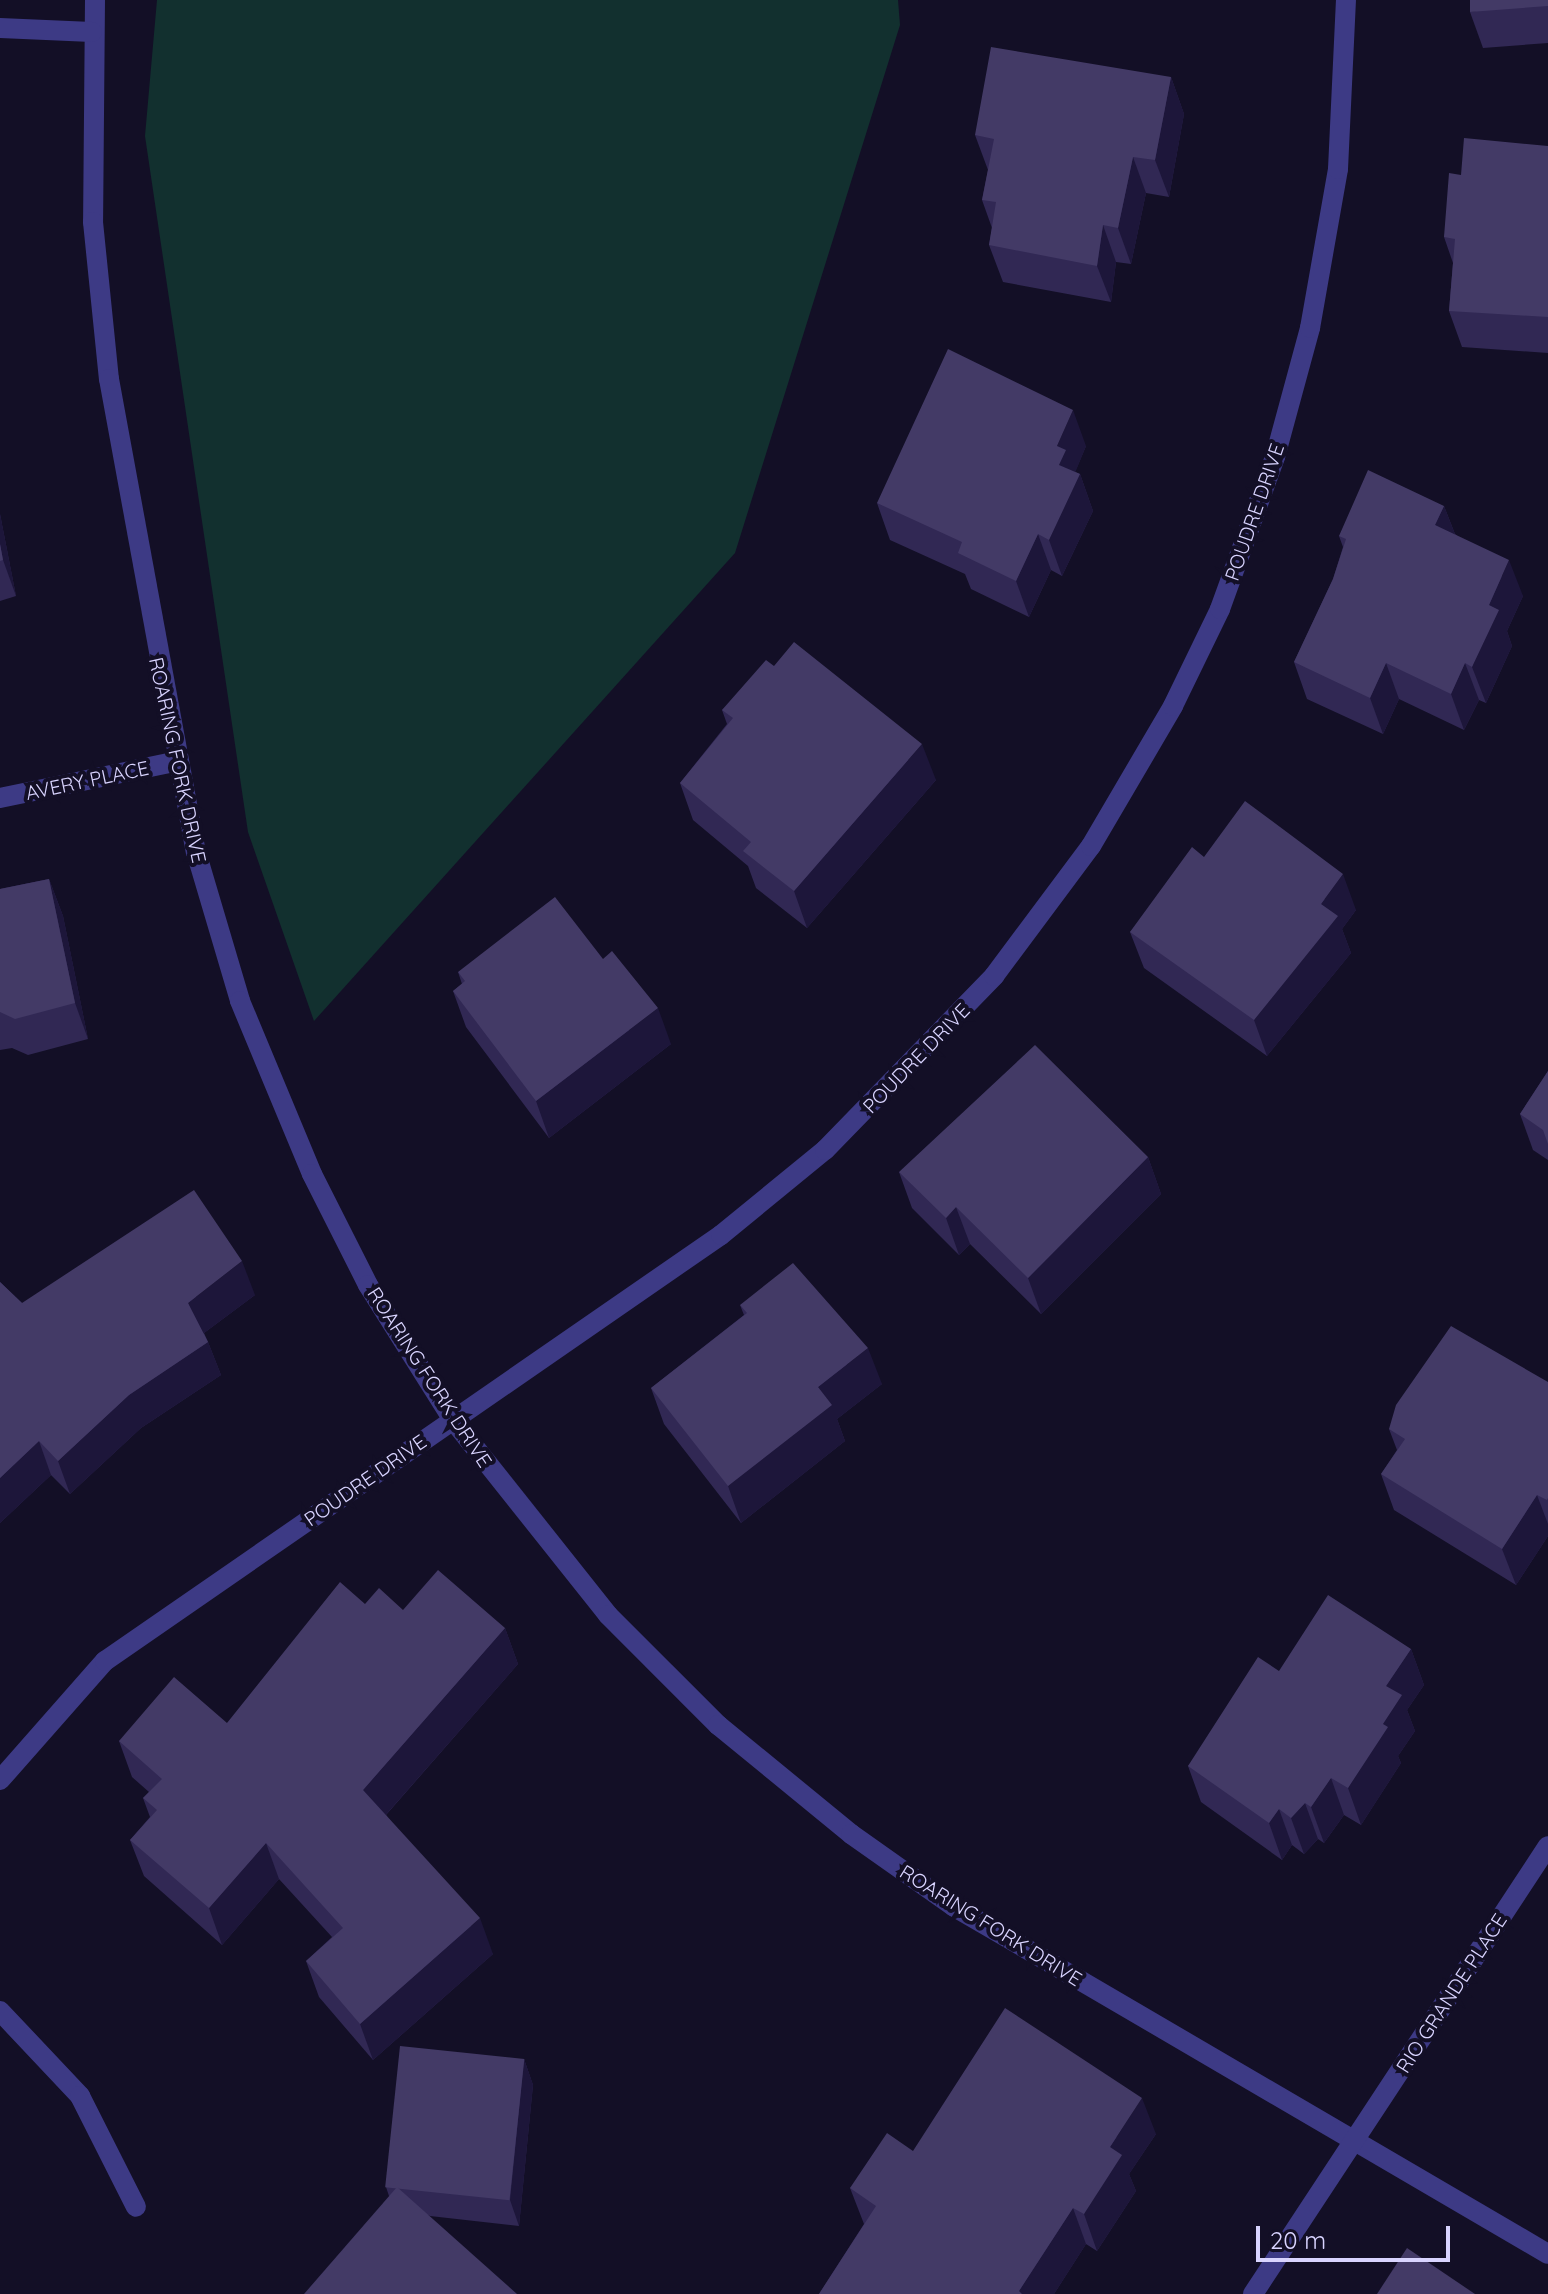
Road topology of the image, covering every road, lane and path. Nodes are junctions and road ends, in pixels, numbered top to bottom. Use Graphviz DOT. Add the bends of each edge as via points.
graph roads {
  1 [pos="95,0"];
  2 [pos="1346,0"];
  3 [pos="0,28"];
  4 [pos="92,32"];
  5 [pos="174,762"];
  6 [pos="0,798"];
  7 [pos="453,1420"];
  8 [pos="0,1780"];
  9 [pos="1548,1846"];
  10 [pos="0,2011"];
  11 [pos="1354,2141"];
  12 [pos="136,2207"];
  13 [pos="1548,2254"];
  14 [pos="1253,2294"];
  1 -- 4 [label="street, ROARING FORK DRIVE"];
  2 -- 7 [label="street, POUDRE DRIVE" via="1338,169 1310,328 1275,457 1220,609 1091,846 994,976 825,1150 721,1235"];
  3 -- 4 [label="street"];
  4 -- 5 [label="street, ROARING FORK DRIVE" via="93,222 109,379"];
  5 -- 6 [label="street, AVERY PLACE"];
  5 -- 7 [label="street, ROARING FORK DRIVE" via="240,1001 312,1174 368,1285"];
  7 -- 8 [label="street, POUDRE DRIVE" via="105,1661"];
  7 -- 11 [label="street, ROARING FORK DRIVE" via="608,1615 718,1725 851,1834 953,1906"];
  9 -- 11 [label="street, RIO GRANDE PLACE"];
  10 -- 12 [label="street" via="80,2096"];
  11 -- 13 [label="street, ROARING FORK DRIVE"];
  11 -- 14 [label="street, RIO GRANDE PLACE"];
}
